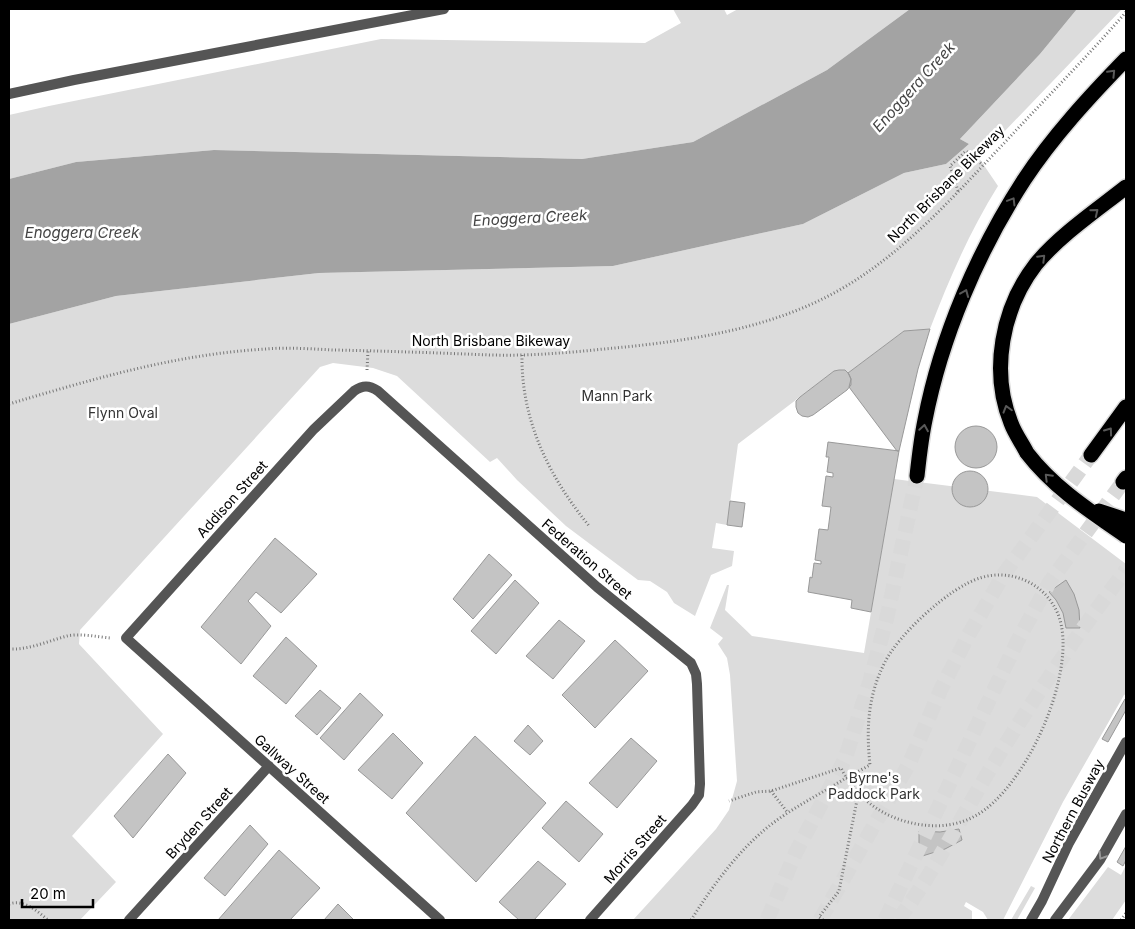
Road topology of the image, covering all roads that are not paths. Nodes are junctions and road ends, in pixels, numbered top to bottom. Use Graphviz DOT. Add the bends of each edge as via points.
graph roads {
  1 [pos="444,9"];
  2 [pos="1126,59"];
  3 [pos="9,94"];
  4 [pos="1126,187"];
  5 [pos="366,381"];
  6 [pos="1126,408"];
  7 [pos="1091,455"];
  8 [pos="917,476"];
  9 [pos="1072,497"];
  10 [pos="1126,520"];
  11 [pos="1126,536"];
  12 [pos="126,638"];
  13 [pos="1126,742"];
  14 [pos="269,766"];
  15 [pos="699,795"];
  16 [pos="1126,814"];
  17 [pos="129,920"];
  18 [pos="440,920"];
  19 [pos="590,920"];
  20 [pos="1032,920"];
  21 [pos="1055,920"];
  1 -- 3 [label="street"];
  8 -- 2 [label="highway, one-way" via="925,420 948,339 973,273 1024,180 1044,152"];
  9 -- 4 [label="highway, one-way, bridge" via="1047,477 1027,453 1011,423 1000,372 1004,331 1018,293 1037,263"];
  5 -- 12 [label="street, Addison Street" via="314,429"];
  5 -- 15 [label="street, Federation Street" via="597,587 691,664 697,679"];
  7 -- 6 [label="highway, one-way"];
  9 -- 10 [label="highway, bridge"];
  9 -- 11 [label="highway, bridge"];
  12 -- 14 [label="street, Gallway Street"];
  13 -- 20 [label="street, Northern Busway" via="1069,843"];
  14 -- 17 [label="street, Bryden Street"];
  14 -- 18 [label="street, Gallway Street"];
  15 -- 19 [label="street, Morris Street"];
  16 -- 21 [label="street, one-way" via="1100,860"];
}
